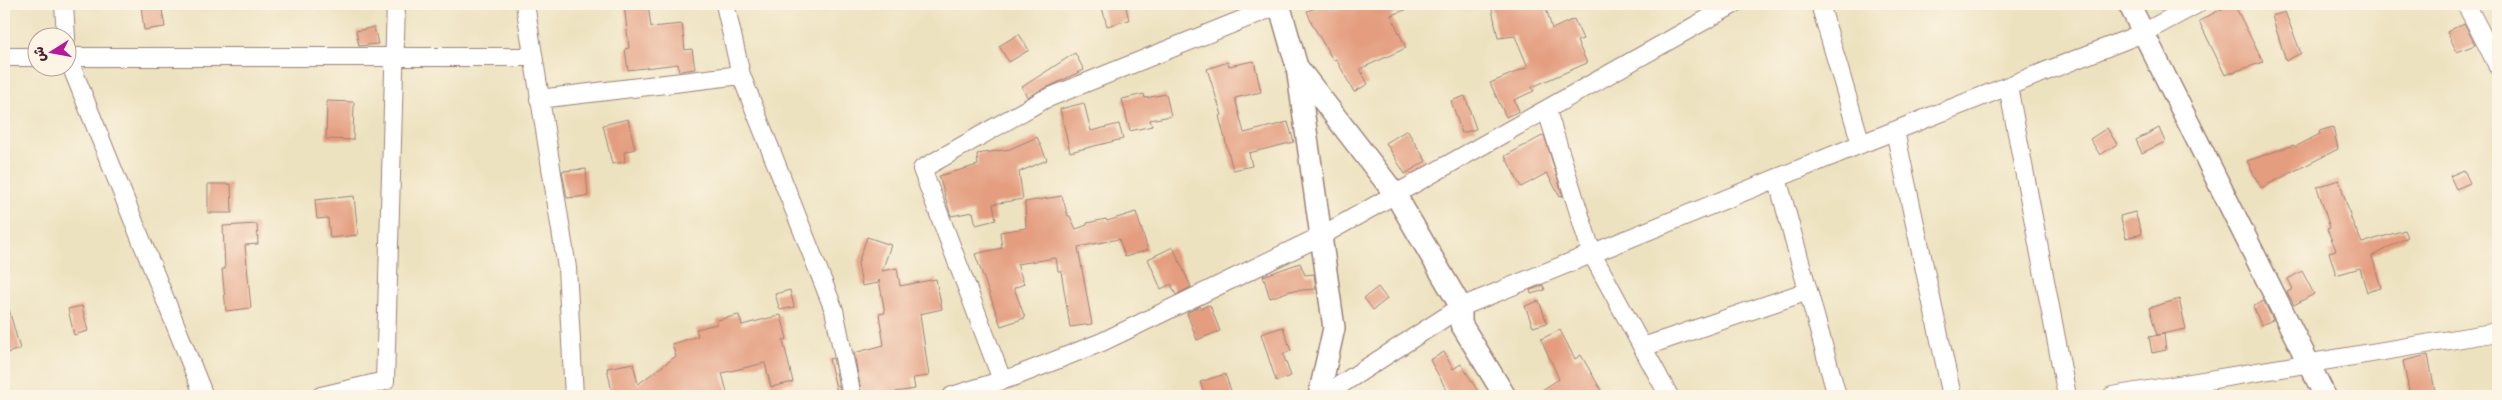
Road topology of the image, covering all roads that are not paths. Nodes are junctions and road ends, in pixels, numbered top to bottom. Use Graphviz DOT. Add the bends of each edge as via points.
graph roads {
  1 [pos="64,4"];
  2 [pos="396,4"];
  3 [pos="525,4"];
  4 [pos="724,4"];
  5 [pos="1280,4"];
  6 [pos="1820,4"];
  7 [pos="2129,4"];
  8 [pos="2198,4"];
  9 [pos="2466,4"];
  10 [pos="1724,6"];
  11 [pos="65,28"];
  12 [pos="2143,33"];
  13 [pos="4,57"];
  14 [pos="28,57"];
  15 [pos="394,57"];
  16 [pos="532,57"];
  17 [pos="78,58"];
  18 [pos="1297,66"];
  19 [pos="2498,66"];
  20 [pos="741,75"];
  21 [pos="76,78"];
  22 [pos="2008,86"];
  23 [pos="539,99"];
  24 [pos="1547,111"];
  25 [pos="1895,130"];
  26 [pos="1861,144"];
  27 [pos="1777,178"];
  28 [pos="1396,194"];
  29 [pos="1321,236"];
  30 [pos="1592,254"];
  31 [pos="1808,291"];
  32 [pos="1461,307"];
  33 [pos="2498,332"];
  34 [pos="1643,347"];
  35 [pos="2309,364"];
  36 [pos="1002,380"];
  37 [pos="204,396"];
  38 [pos="321,396"];
  39 [pos="574,396"];
  40 [pos="852,396"];
  41 [pos="952,396"];
  42 [pos="1319,396"];
  43 [pos="1323,396"];
  44 [pos="1505,396"];
  45 [pos="1669,396"];
  46 [pos="1837,396"];
  47 [pos="1952,396"];
  48 [pos="2067,396"];
  49 [pos="2112,396"];
  50 [pos="2325,396"];
  1 -- 11 [label="street"];
  2 -- 15 [label="street"];
  3 -- 16 [label="street"];
  4 -- 20 [label="street"];
  5 -- 18 [label="street"];
  5 -- 36 [label="street" via="1043,100 922,169"];
  6 -- 26 [label="street"];
  7 -- 12 [label="street"];
  8 -- 12 [label="street"];
  9 -- 19 [label="street"];
  10 -- 24 [label="street"];
  12 -- 22 [label="street"];
  12 -- 35 [label="street"];
  13 -- 14 [label="street"];
  15 -- 16 [label="street"];
  15 -- 17 [label="street"];
  15 -- 38 [label="street" via="385,381"];
  16 -- 23 [label="street"];
  18 -- 28 [label="street"];
  18 -- 29 [label="street"];
  20 -- 23 [label="street"];
  20 -- 40 [label="street" via="834,310"];
  21 -- 37 [label="street"];
  22 -- 25 [label="street"];
  22 -- 48 [label="street"];
  23 -- 39 [label="street" via="567,268"];
  24 -- 28 [label="street"];
  24 -- 30 [label="street"];
  25 -- 26 [label="street"];
  25 -- 47 [label="street"];
  26 -- 27 [label="street"];
  27 -- 30 [label="street"];
  27 -- 31 [label="street"];
  28 -- 29 [label="street"];
  28 -- 32 [label="street"];
  29 -- 36 [label="street" via="1102,342"];
  29 -- 42 [label="street" via="1334,328"];
  30 -- 32 [label="street"];
  30 -- 34 [label="street"];
  31 -- 34 [label="street"];
  31 -- 46 [label="street"];
  32 -- 43 [label="street"];
  32 -- 44 [label="street" via="1460,324"];
  33 -- 35 [label="street"];
  34 -- 45 [label="street"];
  35 -- 49 [label="street"];
  35 -- 50 [label="street"];
  36 -- 41 [label="street"];
}
